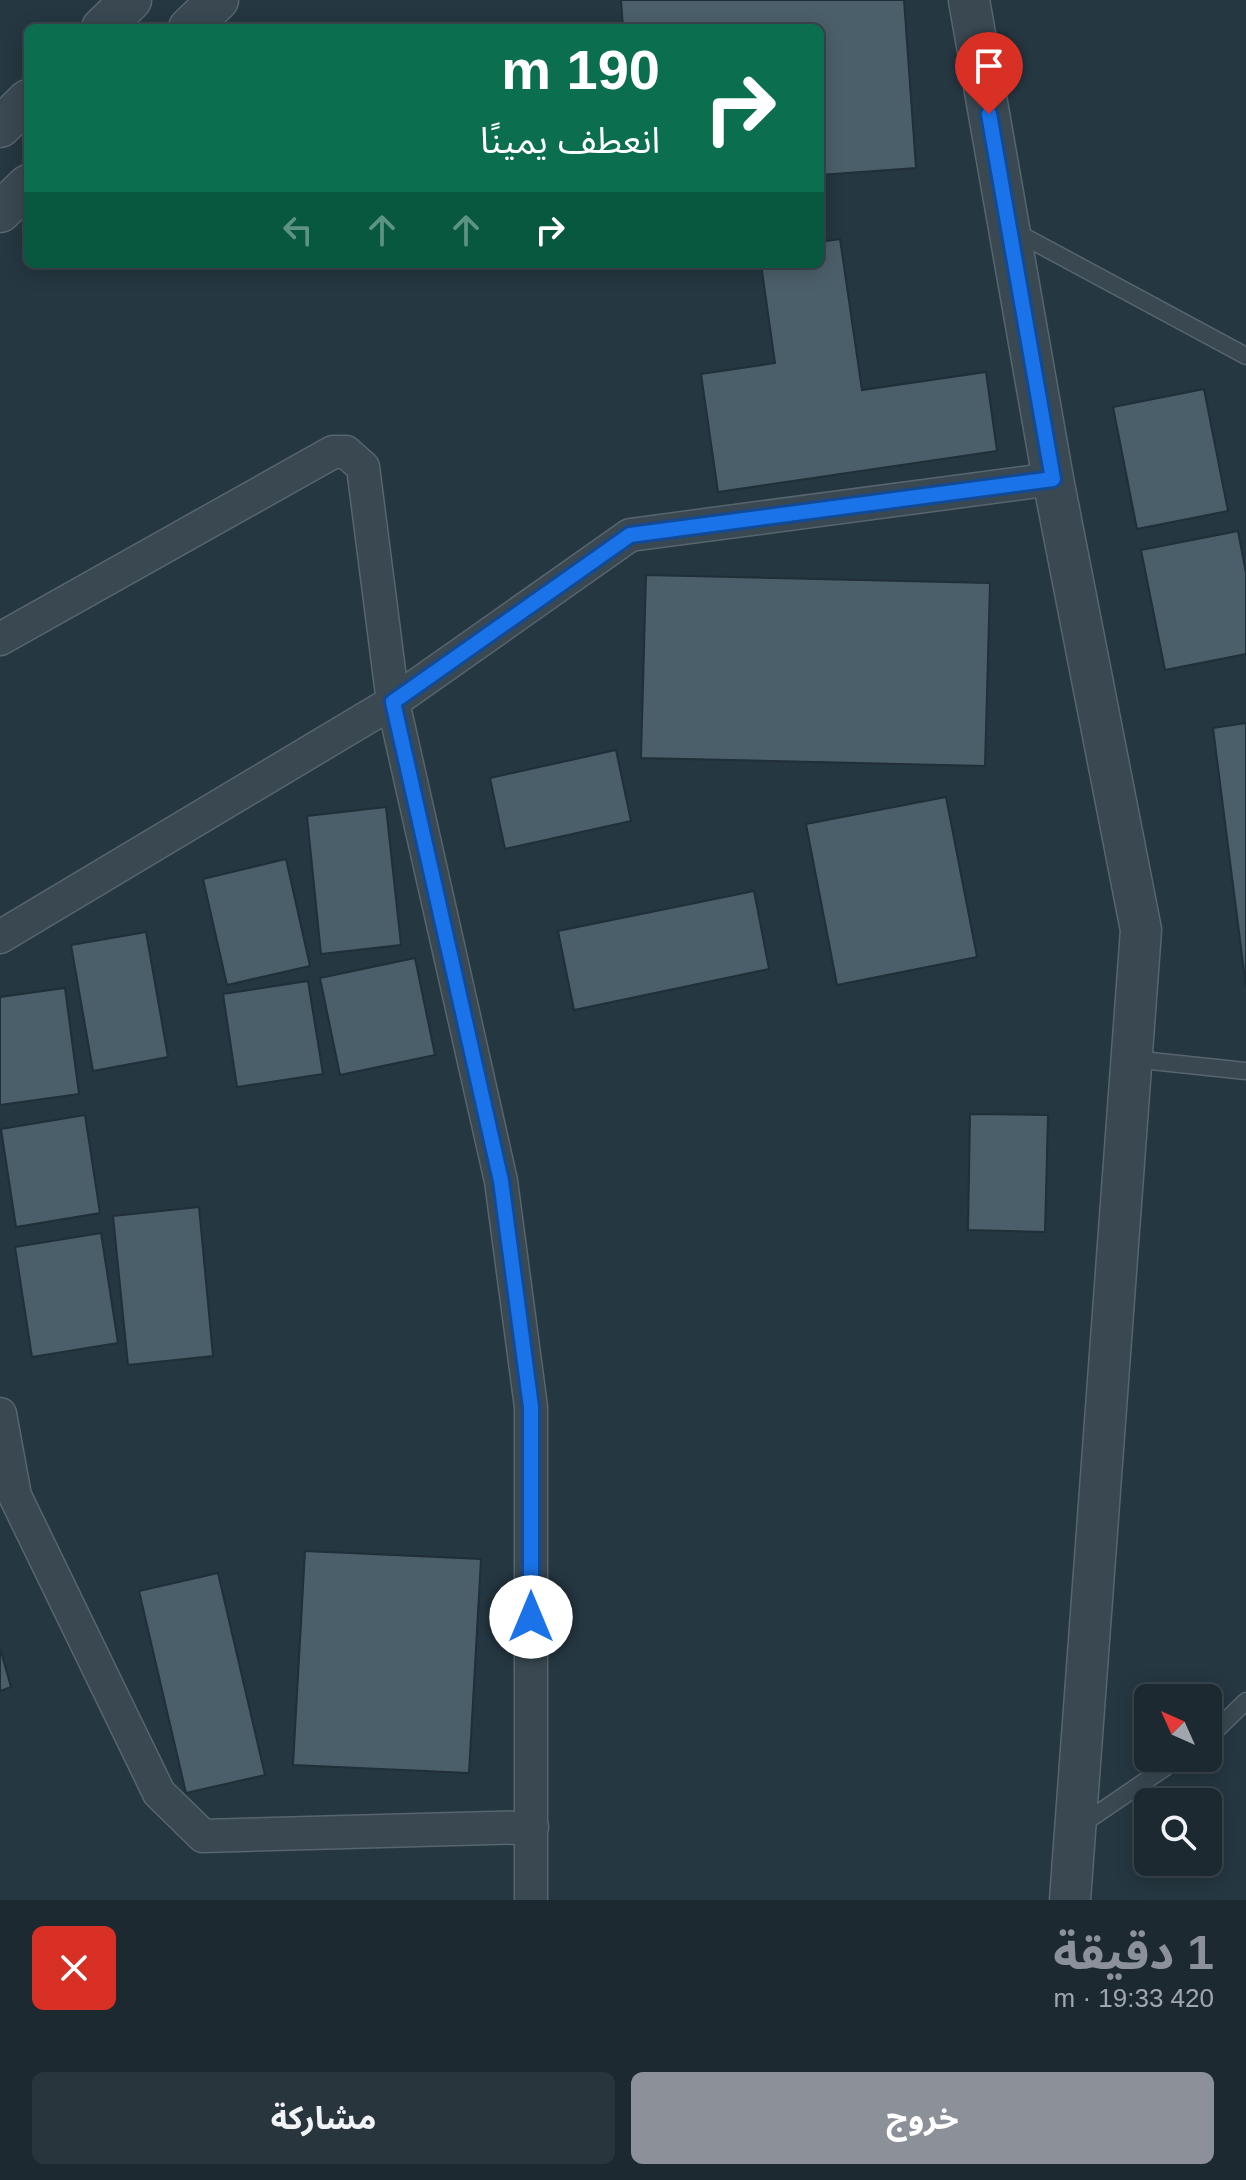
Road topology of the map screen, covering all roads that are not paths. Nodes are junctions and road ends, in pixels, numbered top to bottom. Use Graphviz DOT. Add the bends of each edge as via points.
graph roads {
  1 [pos="131,0"];
  2 [pos="218,0"];
  3 [pos="969,0"];
  4 [pos="106,24"];
  5 [pos="193,24"];
  6 [pos="24,104"];
  7 [pos="0,127"];
  8 [pos="24,189"];
  9 [pos="0,212"];
  10 [pos="1009,228"];
  11 [pos="1246,356"];
  12 [pos="1053,479"];
  13 [pos="0,639"];
  14 [pos="393,702"];
  15 [pos="0,937"];
  16 [pos="1132,1059"];
  17 [pos="1246,1071"];
  18 [pos="0,1414"];
  19 [pos="1246,1701"];
  20 [pos="1222,1724"];
  21 [pos="1158,1772"];
  22 [pos="532,1827"];
  23 [pos="1075,1829"];
  24 [pos="531,1900"];
  25 [pos="1070,1900"];
  1 -- 4 [label="street"];
  2 -- 5 [label="street"];
  3 -- 10 [label="street"];
  6 -- 7 [label="street"];
  8 -- 9 [label="street"];
  10 -- 11 [label="lane"];
  10 -- 12 [label="street"];
  12 -- 14 [label="street" via="630,535"];
  12 -- 16 [label="street" via="1141,930"];
  13 -- 14 [label="street" via="333,452 346,452 363,467"];
  14 -- 15 [label="street"];
  14 -- 22 [label="street" via="501,1181 531,1407"];
  16 -- 17 [label="lane"];
  16 -- 23 [label="street"];
  18 -- 22 [label="street" via="15,1496 159,1793 203,1836"];
  19 -- 20 [label="lane"];
  21 -- 23 [label="lane"];
  22 -- 24 [label="street"];
  23 -- 25 [label="street"];
}
